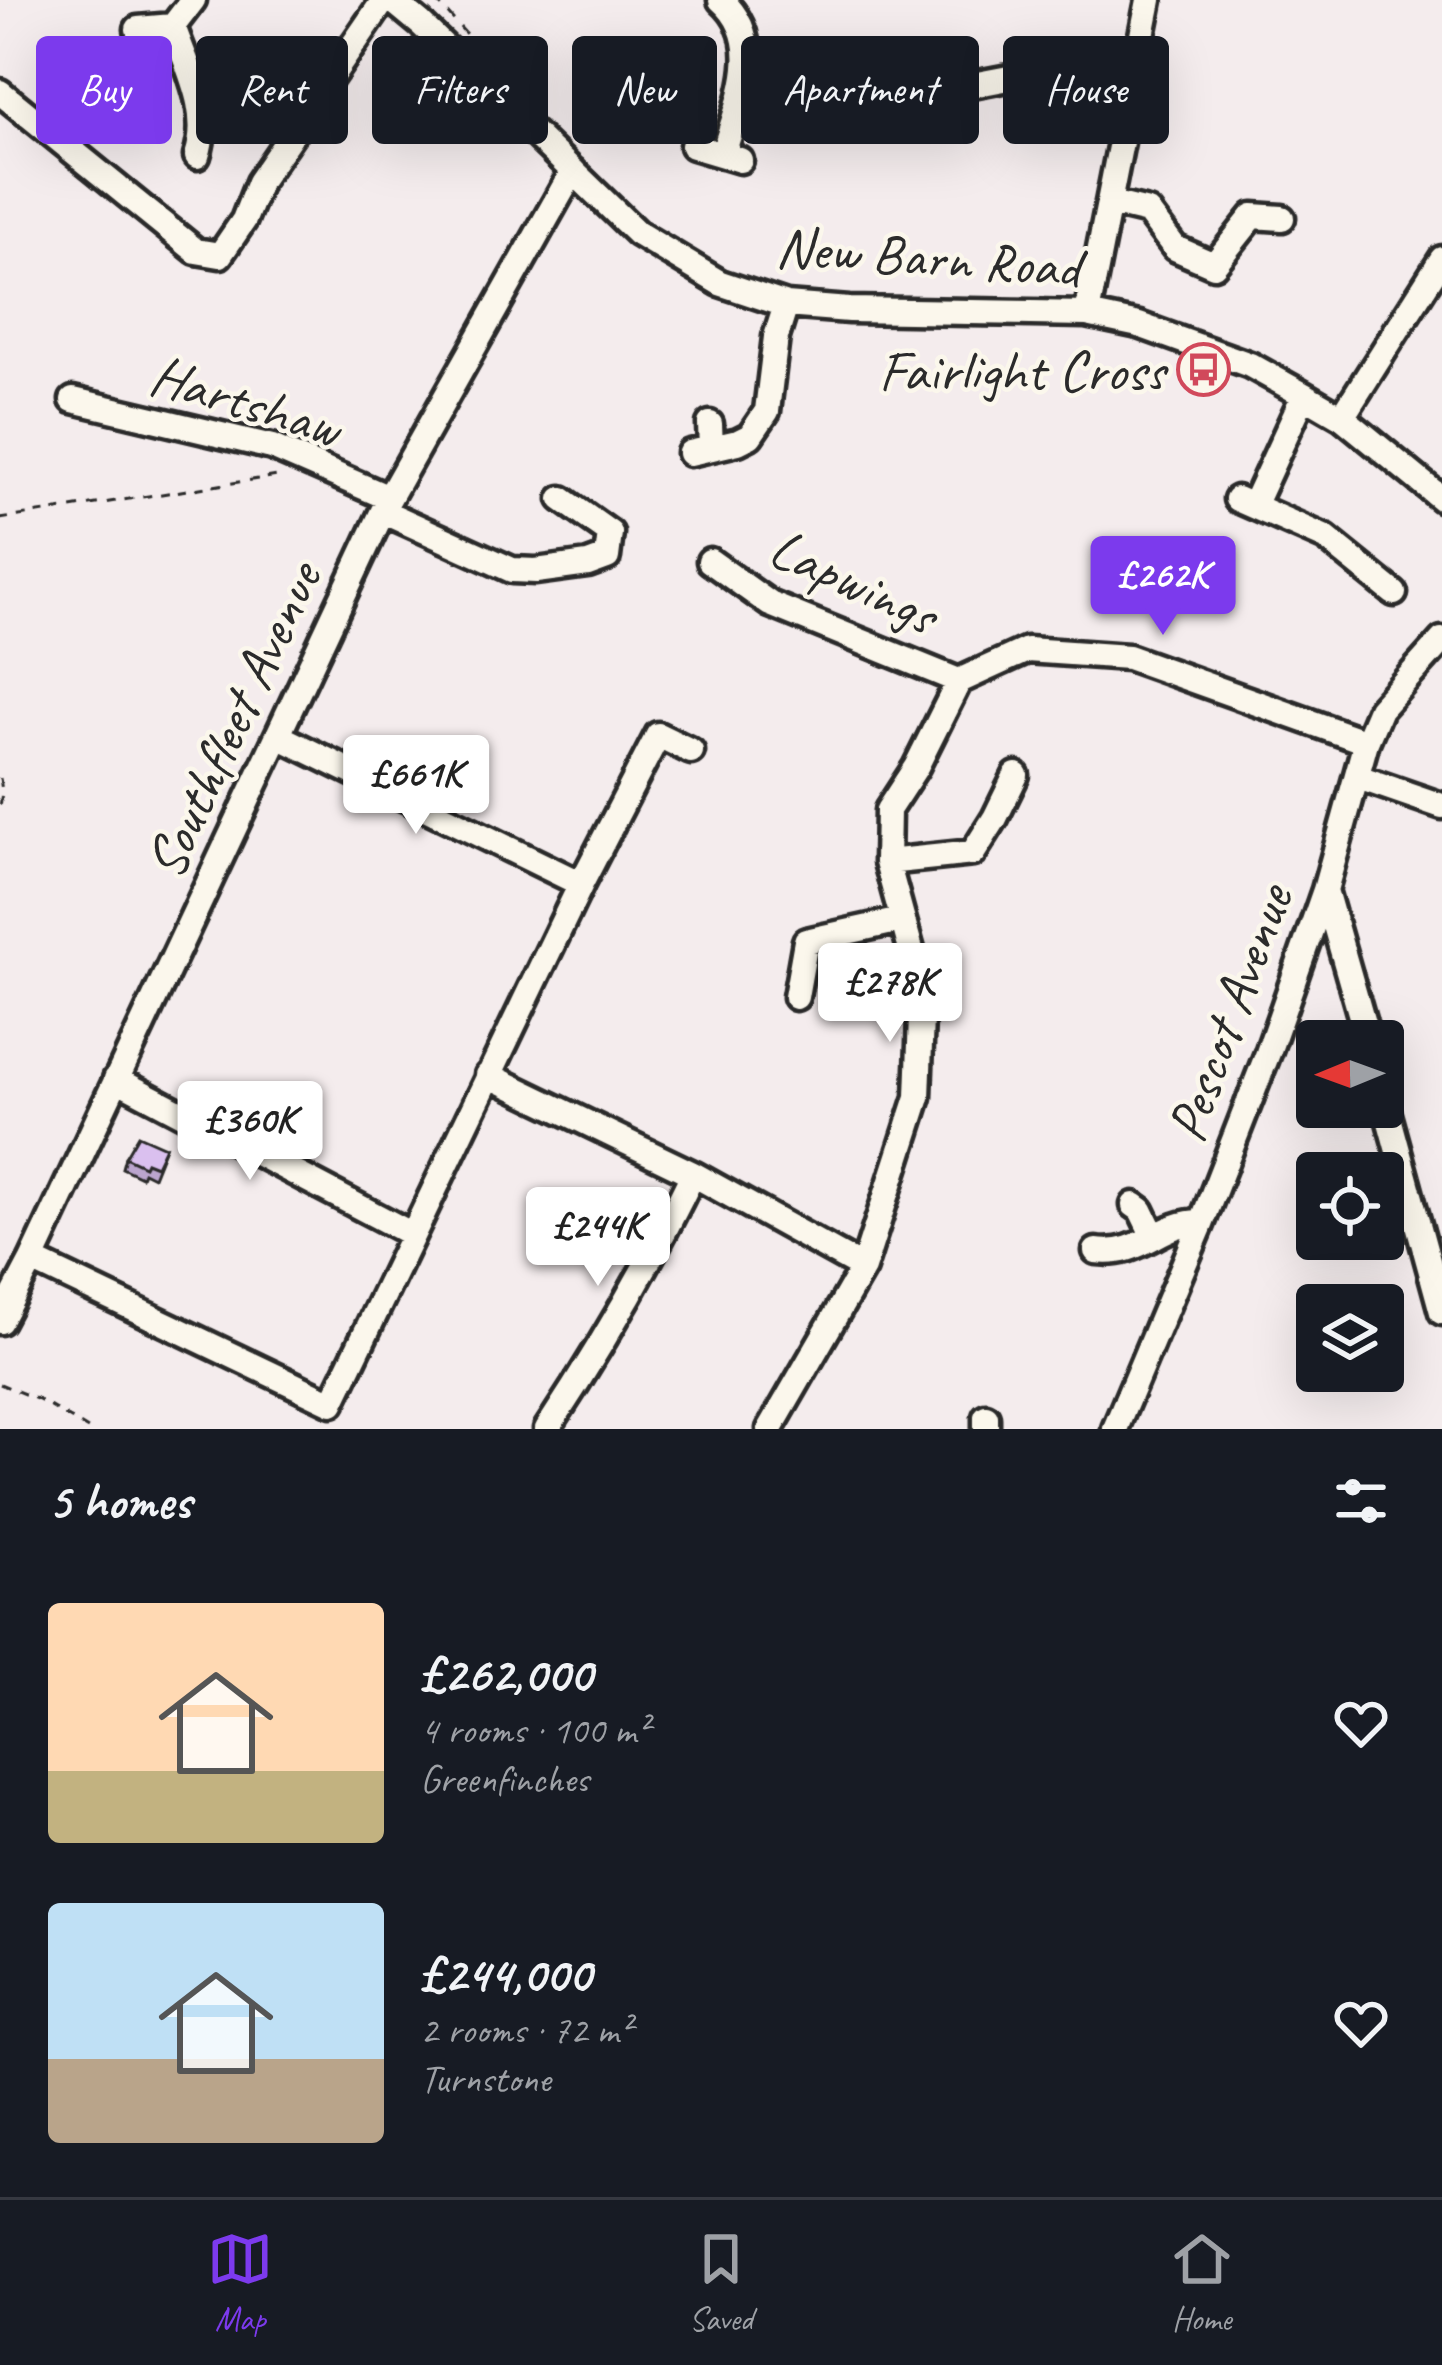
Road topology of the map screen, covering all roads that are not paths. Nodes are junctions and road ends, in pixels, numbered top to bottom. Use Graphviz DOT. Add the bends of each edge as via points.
graph roads {
  1 [pos="193,0"];
  2 [pos="388,0"];
  3 [pos="721,0"];
  4 [pos="1149,0"];
  5 [pos="428,8"];
  6 [pos="173,26"];
  7 [pos="138,29"];
  8 [pos="1142,36"];
  9 [pos="0,92"];
  10 [pos="1121,144"];
  11 [pos="693,146"];
  12 [pos="197,156"];
  13 [pos="573,171"];
  14 [pos="1110,203"];
  15 [pos="1282,218"];
  16 [pos="1442,259"];
  17 [pos="786,305"];
  18 [pos="1087,314"];
  19 [pos="1304,394"];
  20 [pos="73,400"];
  21 [pos="1342,417"];
  22 [pos="703,442"];
  23 [pos="562,499"];
  24 [pos="1442,499"];
  25 [pos="387,505"];
  26 [pos="710,561"];
  27 [pos="1394,593"];
  28 [pos="1442,641"];
  29 [pos="959,680"];
  30 [pos="278,736"];
  31 [pos="1366,742"];
  32 [pos="692,752"];
  33 [pos="1016,775"];
  34 [pos="1358,777"];
  35 [pos="1442,806"];
  36 [pos="887,862"];
  37 [pos="580,884"];
  38 [pos="1325,890"];
  39 [pos="901,920"];
  40 [pos="796,998"];
  41 [pos="1362,1020"];
  42 [pos="488,1075"];
  43 [pos="116,1079"];
  44 [pos="1392,1128"];
  45 [pos="693,1174"];
  46 [pos="1134,1205"];
  47 [pos="1202,1222"];
  48 [pos="1152,1232"];
  49 [pos="411,1234"];
  50 [pos="1103,1243"];
  51 [pos="32,1260"];
  52 [pos="863,1268"];
  53 [pos="1442,1312"];
  54 [pos="0,1321"];
  55 [pos="547,1429"];
  56 [pos="770,1429"];
  57 [pos="1115,1429"];
  1 -- 6 [label="street"];
  2 -- 5 [label="street, New Barn Road"];
  2 -- 9 [label="street" via="259,182 220,255 196,251"];
  3 -- 11 [label="street" via="738,21 748,58 731,158"];
  4 -- 8 [label="street"];
  5 -- 13 [label="street, New Barn Road"];
  6 -- 7 [label="street"];
  6 -- 12 [label="street" via="202,118"];
  10 -- 14 [label="street"];
  13 -- 17 [label="street, New Barn Road" via="637,233 720,283"];
  13 -- 25 [label="street, Southfleet Avenue"];
  14 -- 15 [label="street" via="1148,212 1175,248 1214,265 1253,216"];
  14 -- 18 [label="street"];
  16 -- 21 [label="street"];
  17 -- 18 [label="street, New Barn Road"];
  17 -- 22 [label="street" via="767,411 738,442"];
  18 -- 19 [label="street, New Barn Road" via="1250,365"];
  19 -- 21 [label="street, New Barn Road"];
  19 -- 27 [label="street" via="1253,506 1326,538"];
  20 -- 25 [label="street, Hartshaw" via="272,448"];
  21 -- 24 [label="street, New Barn Road"];
  23 -- 25 [label="street, Hartshaw" via="610,533 607,557 512,570"];
  25 -- 30 [label="street, Southfleet Avenue"];
  26 -- 29 [label="street, Lapwings" via="770,604"];
  28 -- 31 [label="street, Pescot Avenue" via="1381,710"];
  29 -- 31 [label="street" via="1027,650 1128,657"];
  29 -- 36 [label="street" via="888,810"];
  30 -- 37 [label="street"];
  30 -- 43 [label="street, Southfleet Avenue"];
  31 -- 34 [label="street, Pescot Avenue"];
  32 -- 37 [label="street" via="658,735"];
  33 -- 36 [label="street" via="973,853"];
  34 -- 35 [label="street"];
  34 -- 38 [label="street, Pescot Avenue"];
  36 -- 39 [label="street"];
  37 -- 42 [label="street"];
  38 -- 41 [label="street"];
  38 -- 47 [label="street, Pescot Avenue"];
  39 -- 40 [label="street" via="806,941"];
  39 -- 52 [label="street" via="922,990 918,1097"];
  42 -- 45 [label="street"];
  42 -- 49 [label="street"];
  43 -- 49 [label="street"];
  43 -- 51 [label="street, Southfleet Avenue"];
  44 -- 53 [label="street"];
  45 -- 52 [label="street"];
  45 -- 55 [label="street"];
  46 -- 48 [label="street"];
  47 -- 48 [label="street"];
  47 -- 57 [label="street, Pescot Avenue"];
  48 -- 50 [label="street" via="1120,1252"];
  49 -- 51 [label="street" via="332,1403"];
  51 -- 54 [label="street, Southfleet Avenue"];
  52 -- 56 [label="street"];
}
